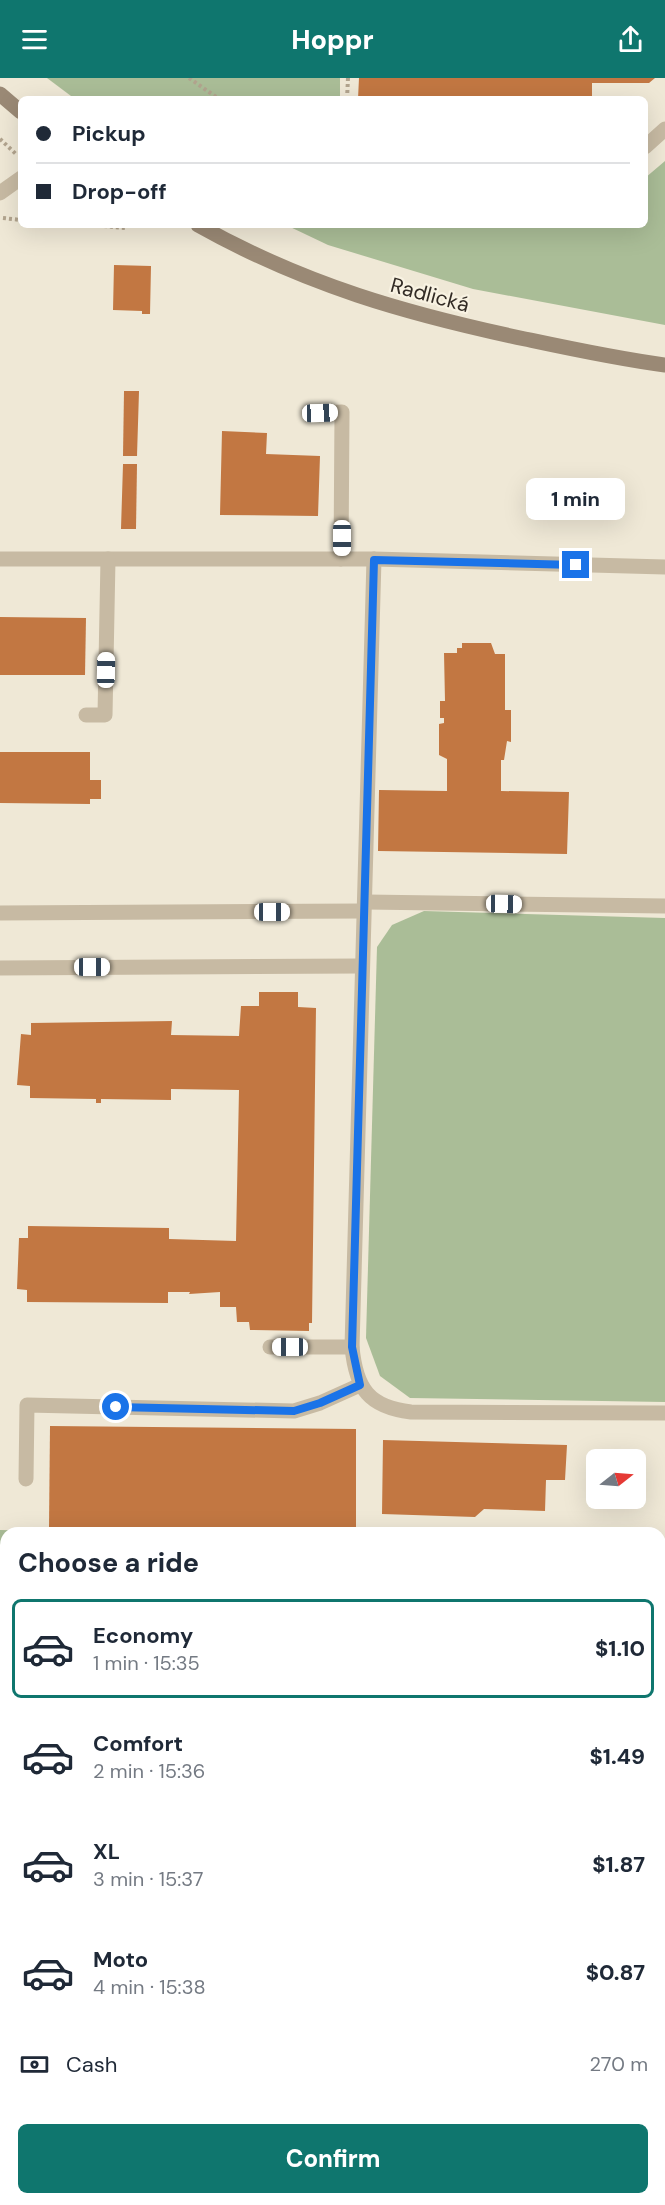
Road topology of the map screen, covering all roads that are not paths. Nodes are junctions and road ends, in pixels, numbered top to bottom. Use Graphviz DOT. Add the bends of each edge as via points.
graph roads {
  1 [pos="0,94"];
  2 [pos="18,109"];
  3 [pos="665,129"];
  4 [pos="648,144"];
  5 [pos="18,180"];
  6 [pos="0,193"];
  7 [pos="203,228"];
  8 [pos="665,365"];
  9 [pos="320,413"];
  10 [pos="0,559"];
  11 [pos="108,559"];
  12 [pos="341,559"];
  13 [pos="374,560"];
  14 [pos="665,567"];
  15 [pos="86,715"];
  16 [pos="665,906"];
  17 [pos="365,907"];
  18 [pos="0,913"];
  19 [pos="361,966"];
  20 [pos="0,968"];
  21 [pos="270,1347"];
  22 [pos="352,1347"];
  23 [pos="360,1385"];
  24 [pos="665,1413"];
  25 [pos="26,1479"];
  1 -- 2 [label="main road"];
  3 -- 4 [label="street"];
  5 -- 6 [label="street"];
  7 -- 8 [label="main road, Radlická" via="252,255 369,300 482,330"];
  9 -- 12 [label="street" via="342,412"];
  10 -- 11 [label="street"];
  11 -- 12 [label="street"];
  11 -- 15 [label="street" via="105,715"];
  12 -- 13 [label="street"];
  13 -- 14 [label="street"];
  13 -- 17 [label="street"];
  16 -- 17 [label="street"];
  17 -- 18 [label="street"];
  17 -- 19 [label="street"];
  19 -- 20 [label="street"];
  19 -- 22 [label="street"];
  21 -- 22 [label="street"];
  22 -- 23 [label="street"];
  23 -- 24 [label="street" via="377,1404 411,1412"];
  23 -- 25 [label="street" via="294,1411 27,1405"];
}
